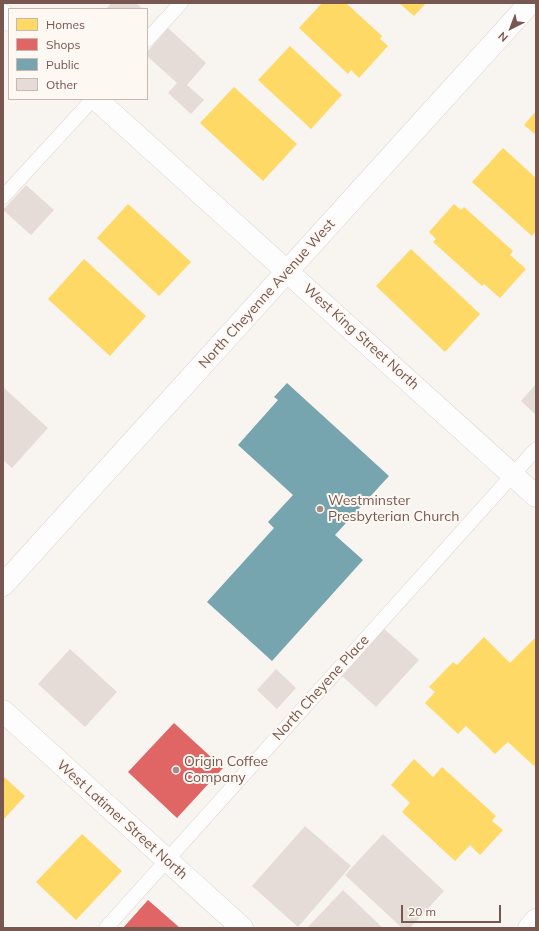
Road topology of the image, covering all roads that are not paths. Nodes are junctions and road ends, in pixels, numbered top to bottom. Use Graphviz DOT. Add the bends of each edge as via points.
graph roads {
  1 [pos="181,3"];
  2 [pos="530,3"];
  3 [pos="148,39"];
  4 [pos="92,100"];
  5 [pos="97,100"];
  6 [pos="3,196"];
  7 [pos="288,271"];
  8 [pos="536,449"];
  9 [pos="513,475"];
  10 [pos="536,496"];
  11 [pos="3,585"];
  12 [pos="3,711"];
  13 [pos="167,860"];
  14 [pos="536,920"];
  15 [pos="106,928"];
  16 [pos="242,928"];
  17 [pos="529,928"];
  1 -- 3 [label="lane"];
  2 -- 7 [label="street, North Cheyenne Avenue West"];
  4 -- 6 [label="lane"];
  5 -- 7 [label="street, West King Street North"];
  7 -- 9 [label="street, West King Street North"];
  7 -- 11 [label="street, North Cheyenne Avenue West"];
  8 -- 9 [label="lane, North Cheyene Place"];
  9 -- 10 [label="street, West King Street North"];
  9 -- 13 [label="lane, North Cheyene Place"];
  12 -- 13 [label="street, West Latimer Street North"];
  13 -- 15 [label="lane, North Cheyene Place"];
  13 -- 16 [label="street, West Latimer Street North"];
  14 -- 17 [label="street"];
}
